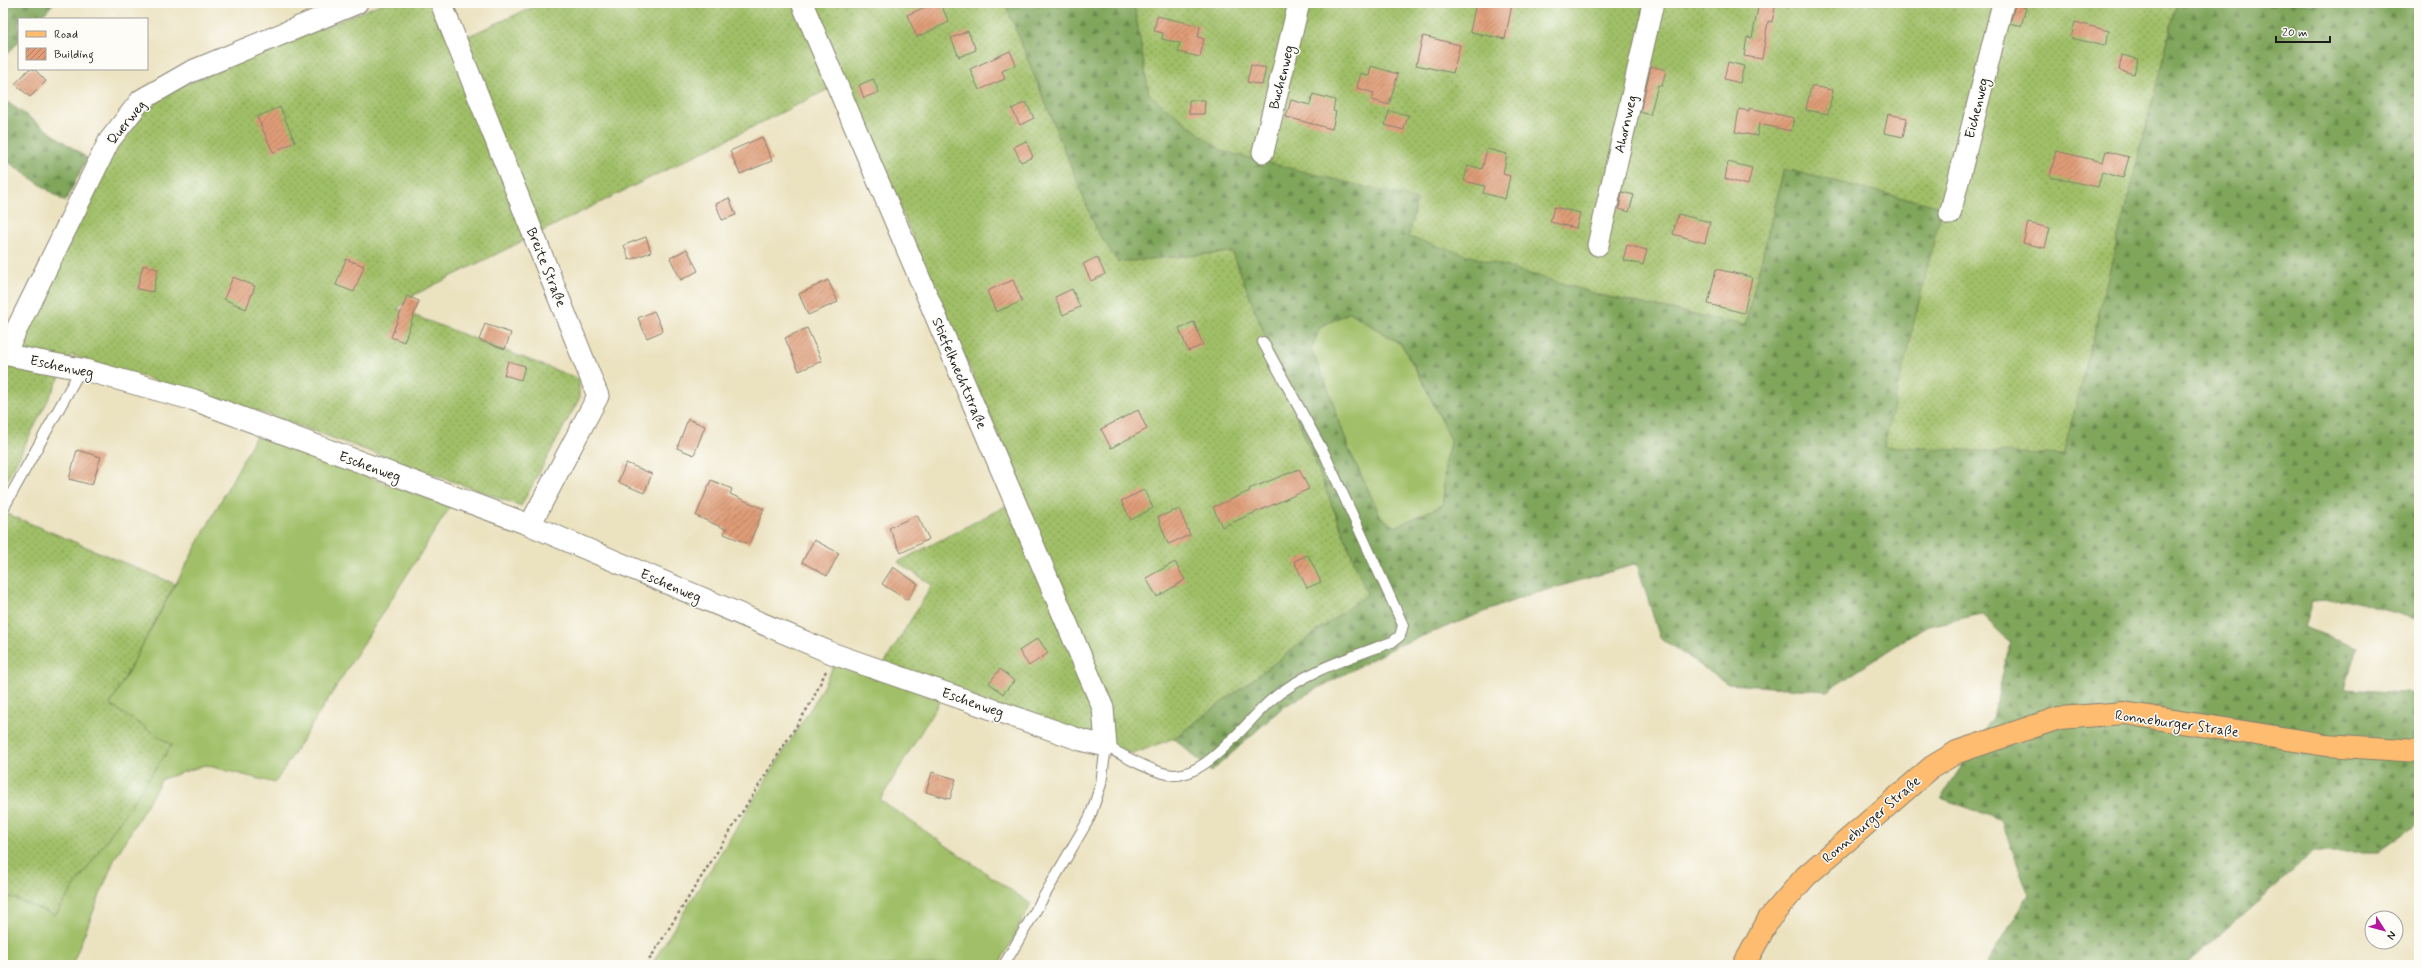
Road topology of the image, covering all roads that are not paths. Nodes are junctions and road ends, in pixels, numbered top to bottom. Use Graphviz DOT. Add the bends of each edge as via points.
graph roads {
  1 [pos="357,3"];
  2 [pos="441,3"];
  3 [pos="802,3"];
  4 [pos="1299,3"];
  5 [pos="1653,3"];
  6 [pos="2003,3"];
  7 [pos="1263,152"];
  8 [pos="1950,214"];
  9 [pos="1598,245"];
  10 [pos="1263,342"];
  11 [pos="3,354"];
  12 [pos="81,369"];
  13 [pos="3,509"];
  14 [pos="530,525"];
  15 [pos="1106,746"];
  16 [pos="2419,751"];
  17 [pos="1004,965"];
  18 [pos="1744,965"];
  1 -- 11 [label="street, Querweg" via="190,72 141,100 109,141"];
  2 -- 14 [label="street, Breite Straße" via="598,396"];
  3 -- 15 [label="street, Stiefelknechtstraße" via="1103,708"];
  4 -- 7 [label="street, Buchenweg"];
  5 -- 9 [label="street, Ahornweg"];
  6 -- 8 [label="street, Eichenweg"];
  10 -- 15 [label="lane" via="1325,455 1403,625 1400,636 1392,642 1324,666 1290,686 1269,702 1228,744 1194,769 1176,775 1136,763"];
  11 -- 12 [label="street, Eschenweg"];
  12 -- 13 [label="lane"];
  12 -- 14 [label="street, Eschenweg" via="194,400"];
  14 -- 15 [label="street, Eschenweg" via="834,654 1081,740"];
  15 -- 17 [label="lane" via="1101,784 1090,816"];
  16 -- 18 [label="main road, Ronneburger Straße" via="2326,745 2124,713 2059,718 1957,752 1932,767 1806,876 1769,919"];
}
